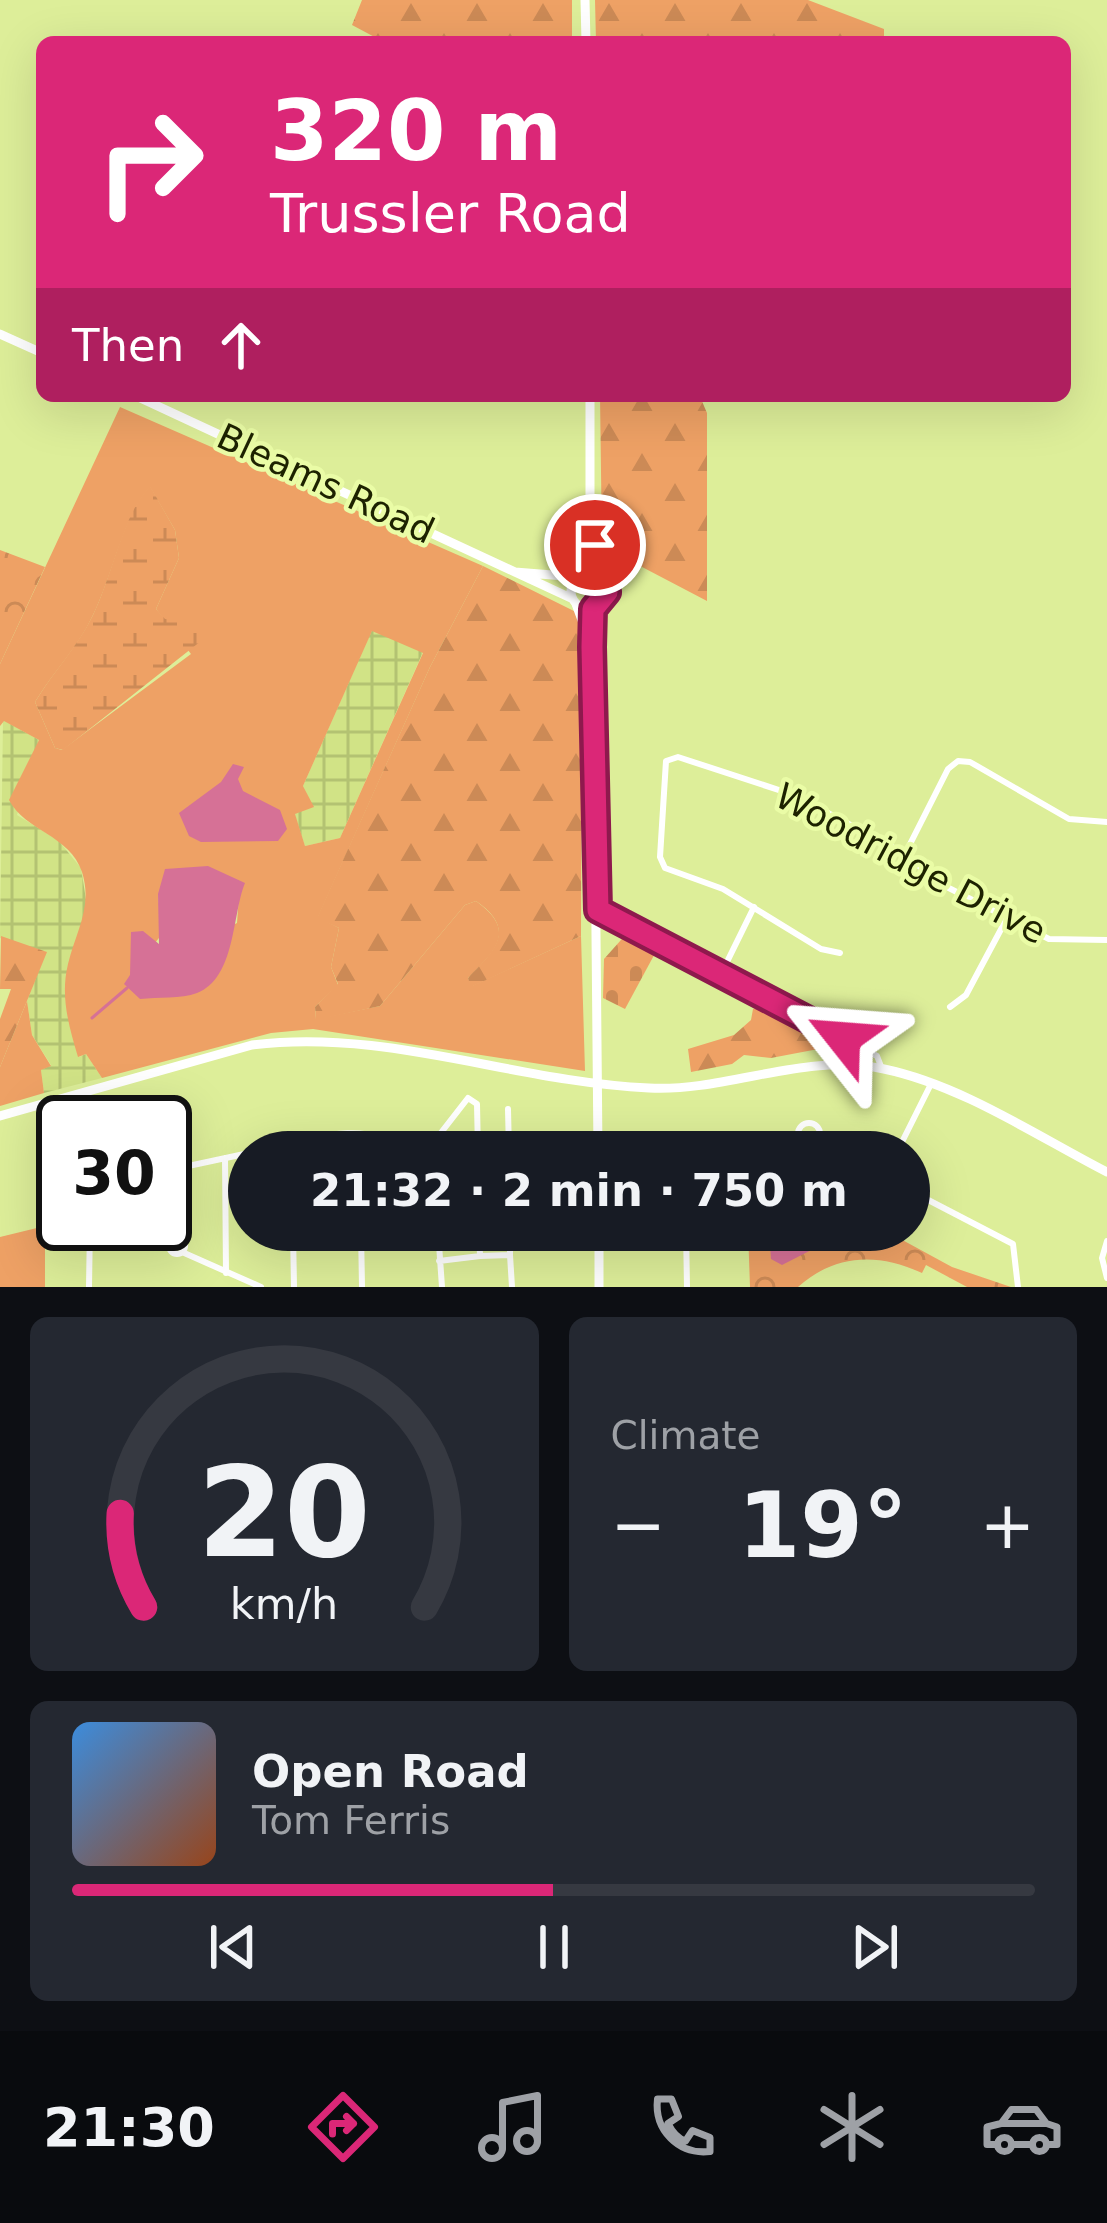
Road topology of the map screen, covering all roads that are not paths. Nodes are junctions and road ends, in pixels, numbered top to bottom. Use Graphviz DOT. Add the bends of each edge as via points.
graph roads {
  1 [pos="585,0"];
  2 [pos="586,36"];
  3 [pos="0,334"];
  4 [pos="36,350"];
  5 [pos="149,402"];
  6 [pos="590,402"];
  7 [pos="590,526"];
  8 [pos="514,572"];
  9 [pos="580,575"];
  10 [pos="604,580"];
  11 [pos="574,602"];
  12 [pos="593,609"];
  13 [pos="592,647"];
  14 [pos="1107,822"];
  15 [pos="905,854"];
  16 [pos="754,907"];
  17 [pos="598,910"];
  18 [pos="1007,918"];
  19 [pos="1107,940"];
  20 [pos="840,953"];
  21 [pos="722,972"];
  22 [pos="950,1007"];
  23 [pos="882,1069"];
  24 [pos="597,1082"];
  25 [pos="931,1084"];
  26 [pos="76,1095"];
  27 [pos="36,1106"];
  28 [pos="508,1108"];
  29 [pos="0,1116"];
  30 [pos="443,1131"];
  31 [pos="478,1131"];
  32 [pos="509,1131"];
  33 [pos="598,1131"];
  34 [pos="908,1131"];
  35 [pos="228,1157"];
  36 [pos="225,1158"];
  37 [pos="192,1165"];
  38 [pos="1107,1172"];
  39 [pos="930,1201"];
  40 [pos="1107,1241"];
  41 [pos="90,1251"];
  42 [pos="293,1251"];
  43 [pos="361,1251"];
  44 [pos="439,1251"];
  45 [pos="480,1251"];
  46 [pos="510,1251"];
  47 [pos="599,1251"];
  48 [pos="686,1251"];
  49 [pos="182,1252"];
  50 [pos="480,1256"];
  51 [pos="510,1256"];
  52 [pos="439,1261"];
  53 [pos="1105,1265"];
  54 [pos="226,1273"];
  55 [pos="1107,1278"];
  56 [pos="89,1287"];
  57 [pos="261,1287"];
  58 [pos="294,1287"];
  59 [pos="362,1287"];
  60 [pos="442,1287"];
  61 [pos="512,1287"];
  62 [pos="599,1287"];
  63 [pos="687,1287"];
  64 [pos="1018,1287"];
  1 -- 2 [label="main road"];
  3 -- 4 [label="main road"];
  5 -- 8 [label="main road, Bleams Road"];
  6 -- 7 [label="main road"];
  7 -- 9 [label="main road"];
  7 -- 10 [label="main road"];
  8 -- 9 [label="main road, Bleams Road"];
  8 -- 11 [label="main road, Bleams Road"];
  9 -- 10 [label="main road, Bleams Road"];
  9 -- 11 [label="main road"];
  10 -- 12 [label="main road" via="606,597"];
  11 -- 12 [label="main road, Bleams Road"];
  11 -- 13 [label="main road"];
  12 -- 13 [label="main road"];
  13 -- 17 [label="main road"];
  14 -- 15 [label="street" via="1070,819 958,761"];
  15 -- 16 [label="street, Woodridge Drive" via="794,795 670,758 662,768 662,865"];
  15 -- 18 [label="street, Woodridge Drive" via="929,877"];
  16 -- 20 [label="street, Woodridge Drive"];
  16 -- 21 [label="street"];
  17 -- 21 [label="street"];
  17 -- 24 [label="main road"];
  18 -- 19 [label="street, Woodridge Drive" via="1049,939"];
  18 -- 22 [label="street" via="966,995"];
  21 -- 23 [label="street" via="877,1056"];
  23 -- 24 [label="main road" via="802,1065 665,1089"];
  23 -- 25 [label="main road"];
  24 -- 26 [label="main road" via="323,1039 252,1046"];
  24 -- 33 [label="main road"];
  25 -- 34 [label="street"];
  25 -- 38 [label="main road"];
  27 -- 29 [label="main road"];
  28 -- 32 [label="street"];
  30 -- 31 [label="street" via="468,1098 477,1104"];
  35 -- 36 [label="street"];
  36 -- 37 [label="street"];
  36 -- 54 [label="street"];
  39 -- 64 [label="street" via="1013,1244"];
  40 -- 53 [label="street"];
  41 -- 56 [label="street"];
  42 -- 58 [label="street"];
  43 -- 59 [label="street"];
  44 -- 52 [label="street"];
  45 -- 50 [label="street"];
  46 -- 51 [label="street"];
  47 -- 62 [label="main road"];
  48 -- 63 [label="street"];
  49 -- 54 [label="street"];
  50 -- 51 [label="street"];
  50 -- 52 [label="street"];
  51 -- 61 [label="street"];
  52 -- 60 [label="street"];
  53 -- 55 [label="street"];
  54 -- 57 [label="street"];
}
